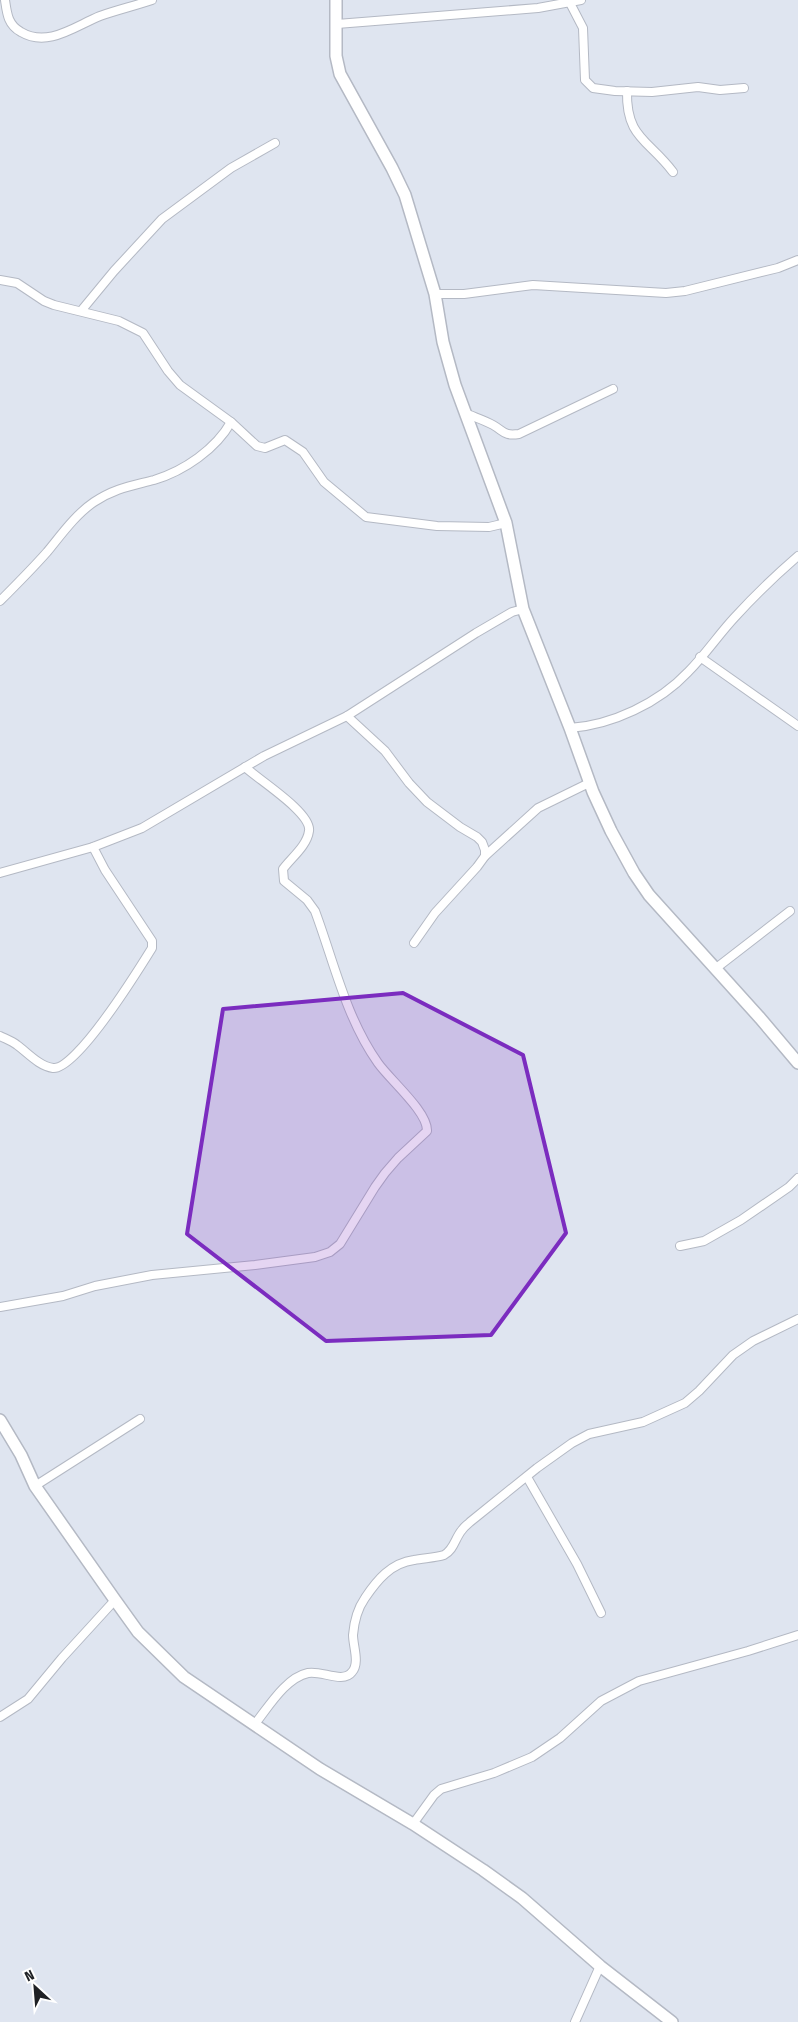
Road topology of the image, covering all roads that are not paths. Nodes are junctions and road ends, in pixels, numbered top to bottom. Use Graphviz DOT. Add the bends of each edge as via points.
graph roads {
  1 [pos="5,0"];
  2 [pos="152,0"];
  3 [pos="336,0"];
  4 [pos="581,0"];
  5 [pos="570,3"];
  6 [pos="337,24"];
  7 [pos="744,88"];
  8 [pos="627,91"];
  9 [pos="275,143"];
  10 [pos="673,172"];
  11 [pos="798,260"];
  12 [pos="0,280"];
  13 [pos="435,294"];
  14 [pos="81,311"];
  15 [pos="613,389"];
  16 [pos="465,413"];
  17 [pos="231,422"];
  18 [pos="506,523"];
  19 [pos="798,556"];
  20 [pos="0,601"];
  21 [pos="523,609"];
  22 [pos="700,657"];
  23 [pos="347,716"];
  24 [pos="798,726"];
  25 [pos="570,728"];
  26 [pos="246,767"];
  27 [pos="589,783"];
  28 [pos="93,847"];
  29 [pos="485,856"];
  30 [pos="0,873"];
  31 [pos="790,911"];
  32 [pos="414,943"];
  33 [pos="715,969"];
  34 [pos="0,1036"];
  35 [pos="798,1063"];
  36 [pos="798,1178"];
  37 [pos="680,1246"];
  38 [pos="0,1307"];
  39 [pos="798,1319"];
  40 [pos="140,1419"];
  41 [pos="0,1420"];
  42 [pos="527,1477"];
  43 [pos="35,1486"];
  44 [pos="116,1600"];
  45 [pos="601,1613"];
  46 [pos="798,1635"];
  47 [pos="0,1717"];
  48 [pos="254,1726"];
  49 [pos="413,1824"];
  50 [pos="600,1966"];
  51 [pos="576,2022"];
  52 [pos="672,2022"];
  1 -- 2 [label="street" via="7,17 13,28 35,39 46,39 101,16"];
  3 -- 6 [label="street"];
  4 -- 5 [label="street"];
  5 -- 6 [label="street"];
  5 -- 8 [label="street" via="583,28 585,80 593,88"];
  6 -- 13 [label="street" via="336,56 340,74 404,195"];
  7 -- 8 [label="street"];
  8 -- 10 [label="street" via="628,112 634,131"];
  9 -- 14 [label="street" via="232,168 162,219"];
  11 -- 13 [label="street" via="684,292 533,285 464,294"];
  12 -- 14 [label="street" via="17,283 54,305"];
  13 -- 16 [label="street" via="443,342"];
  14 -- 17 [label="street" via="119,321 143,333 180,384"];
  15 -- 16 [label="street" via="520,434 503,433"];
  16 -- 18 [label="street"];
  17 -- 18 [label="street" via="257,446 265,448 285,440 292,444 303,452 324,482 366,517 437,526 489,527"];
  17 -- 20 [label="street" via="222,437 188,464 93,503"];
  18 -- 21 [label="street"];
  19 -- 22 [label="street" via="756,595"];
  21 -- 23 [label="street" via="476,633"];
  21 -- 25 [label="street"];
  22 -- 24 [label="street"];
  22 -- 25 [label="street" via="671,688 652,701 594,726"];
  23 -- 26 [label="street"];
  23 -- 29 [label="street" via="385,751 427,802 482,842"];
  25 -- 27 [label="street"];
  26 -- 28 [label="street" via="142,828"];
  26 -- 38 [label="street" via="306,818 309,825 307,838 282,869 284,881 315,911 358,1028 385,1072 412,1102 426,1123 427,1131 385,1174 340,1244 330,1252 255,1265 152,1275"];
  27 -- 29 [label="street" via="538,808"];
  27 -- 33 [label="street" via="634,873 649,895"];
  28 -- 30 [label="street"];
  28 -- 34 [label="street" via="104,870 152,941 152,948 110,1014 61,1067 44,1065"];
  29 -- 32 [label="street"];
  31 -- 33 [label="street"];
  33 -- 35 [label="street"];
  36 -- 37 [label="street" via="741,1220 704,1241"];
  39 -- 42 [label="street" via="753,1341 733,1355 685,1402 643,1422 589,1434 555,1454"];
  40 -- 43 [label="street"];
  41 -- 43 [label="street"];
  42 -- 45 [label="street"];
  42 -- 48 [label="street" via="470,1522 444,1555 398,1564 373,1586 355,1621 355,1665 352,1673 337,1677 318,1672 298,1677"];
  43 -- 44 [label="street"];
  44 -- 47 [label="street" via="28,1700"];
  44 -- 48 [label="street" via="138,1632 184,1677"];
  46 -- 49 [label="street" via="632,1684 601,1702 560,1738 532,1757 441,1789"];
  48 -- 49 [label="street"];
  49 -- 50 [label="street" via="522,1898"];
  50 -- 51 [label="street"];
  50 -- 52 [label="street"];
}
